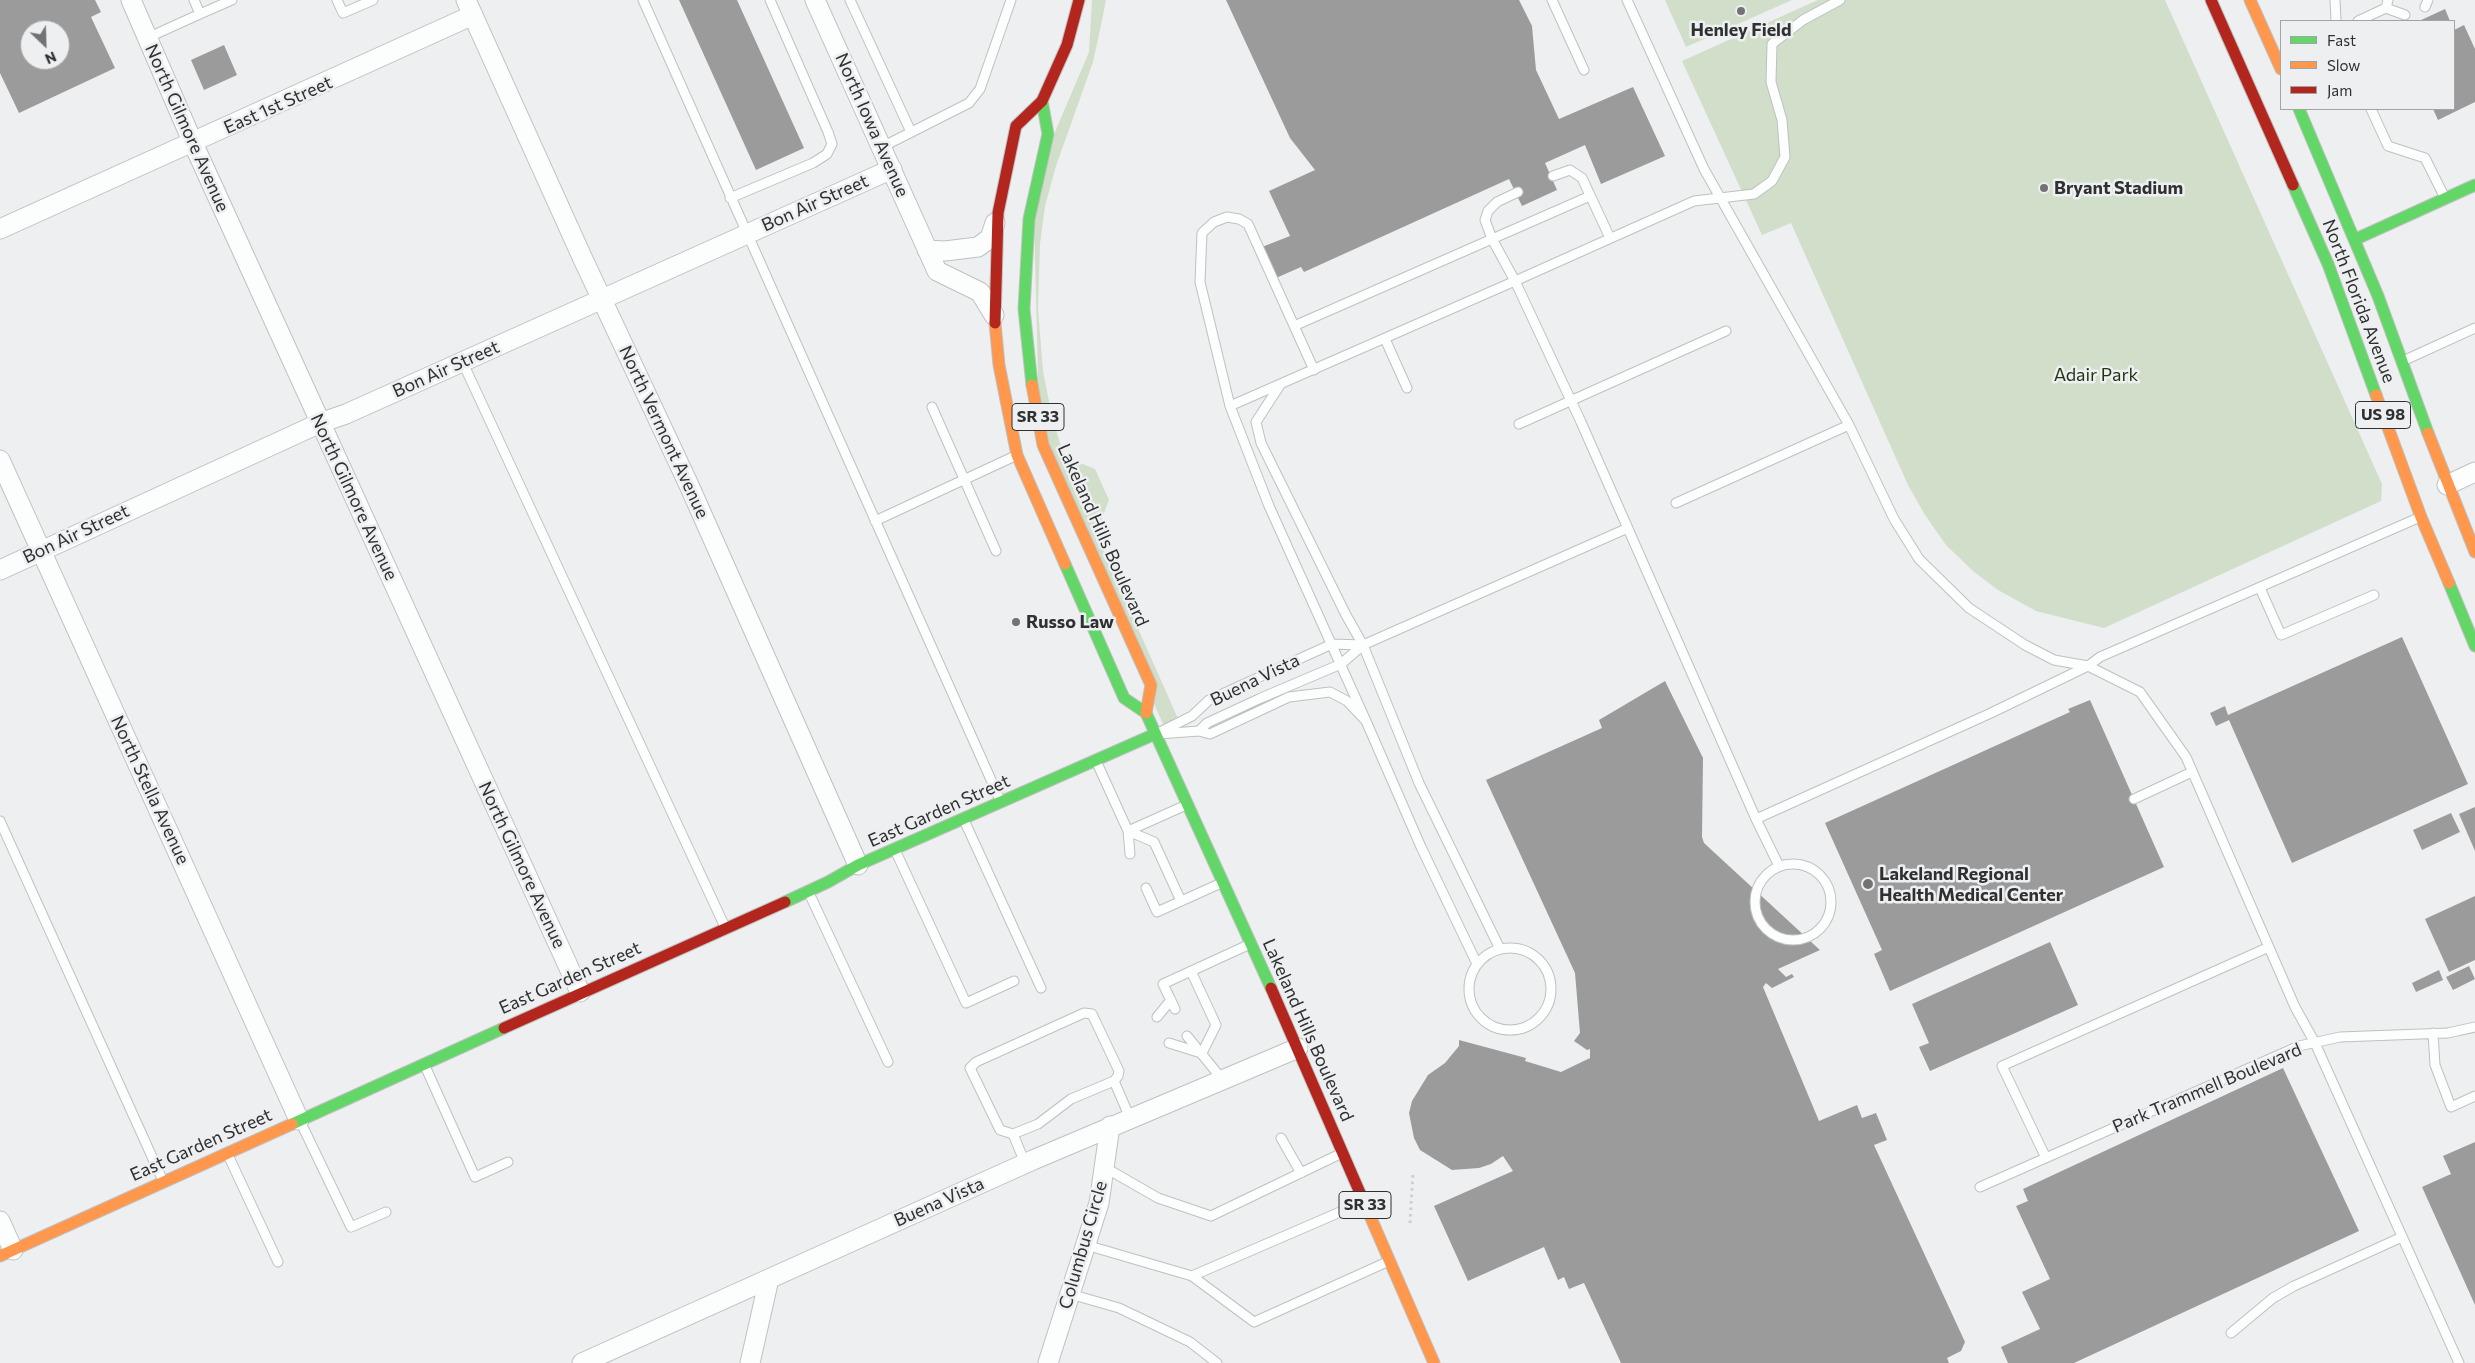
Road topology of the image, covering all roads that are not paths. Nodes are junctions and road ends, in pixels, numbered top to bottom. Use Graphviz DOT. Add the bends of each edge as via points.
graph roads {
  1 [pos="131,0"];
  2 [pos="194,0"];
  3 [pos="232,0"];
  4 [pos="337,0"];
  5 [pos="373,0"];
  6 [pos="643,0"];
  7 [pos="770,0"];
  8 [pos="815,0"];
  9 [pos="850,0"];
  10 [pos="1010,0"];
  11 [pos="1079,0"];
  12 [pos="1552,0"];
  13 [pos="1627,0"];
  14 [pos="1840,0"];
  15 [pos="2211,0"];
  16 [pos="2250,0"];
  17 [pos="2335,0"];
  18 [pos="2387,4"];
  19 [pos="470,8"];
  20 [pos="200,14"];
  21 [pos="2405,15"];
  22 [pos="2336,20"];
  23 [pos="2360,20"];
  24 [pos="147,38"];
  25 [pos="2280,67"];
  26 [pos="1584,70"];
  27 [pos="1042,101"];
  28 [pos="2299,110"];
  29 [pos="2371,110"];
  30 [pos="911,132"];
  31 [pos="193,143"];
  32 [pos="882,147"];
  33 [pos="892,169"];
  34 [pos="1554,176"];
  35 [pos="2294,184"];
  36 [pos="2475,185"];
  37 [pos="1518,192"];
  38 [pos="1590,196"];
  39 [pos="730,198"];
  40 [pos="1720,198"];
  41 [pos="2445,199"];
  42 [pos="2318,209"];
  43 [pos="998,212"];
  44 [pos="2332,221"];
  45 [pos="0,229"];
  46 [pos="746,234"];
  47 [pos="1610,238"];
  48 [pos="1492,239"];
  49 [pos="2356,239"];
  50 [pos="927,250"];
  51 [pos="1515,281"];
  52 [pos="602,298"];
  53 [pos="994,315"];
  54 [pos="1294,326"];
  55 [pos="2475,328"];
  56 [pos="1726,331"];
  57 [pos="1385,339"];
  58 [pos="462,361"];
  59 [pos="2403,361"];
  60 [pos="1314,370"];
  61 [pos="1280,385"];
  62 [pos="1407,388"];
  63 [pos="1572,401"];
  64 [pos="1230,406"];
  65 [pos="932,407"];
  66 [pos="320,423"];
  67 [pos="1519,424"];
  68 [pos="1848,425"];
  69 [pos="1017,455"];
  70 [pos="0,460"];
  71 [pos="2475,472"];
  72 [pos="963,478"];
  73 [pos="2448,485"];
  74 [pos="1676,503"];
  75 [pos="2420,517"];
  76 [pos="876,521"];
  77 [pos="1628,528"];
  78 [pos="41,550"];
  79 [pos="996,551"];
  80 [pos="2475,552"];
  81 [pos="0,570"];
  82 [pos="2260,588"];
  83 [pos="2374,595"];
  84 [pos="1332,644"];
  85 [pos="1363,645"];
  86 [pos="2475,646"];
  87 [pos="1341,664"];
  88 [pos="2088,666"];
  89 [pos="1146,714"];
  90 [pos="1366,721"];
  91 [pos="1199,731"];
  92 [pos="1156,734"];
  93 [pos="1095,761"];
  94 [pos="2192,772"];
  95 [pos="2134,798"];
  96 [pos="1001,802"];
  97 [pos="1188,805"];
  98 [pos="964,819"];
  99 [pos="1756,819"];
  100 [pos="0,821"];
  101 [pos="1128,832"];
  102 [pos="895,849"];
  103 [pos="1130,854"];
  104 [pos="858,865"];
  105 [pos="1779,866"];
  106 [pos="1223,883"];
  107 [pos="1146,888"];
  108 [pos="808,891"];
  109 [pos="1181,901"];
  110 [pos="725,927"];
  111 [pos="1251,944"];
  112 [pos="2269,947"];
  113 [pos="1500,949"];
  114 [pos="1477,964"];
  115 [pos="1191,971"];
  116 [pos="1014,981"];
  117 [pos="1041,988"];
  118 [pos="580,992"];
  119 [pos="1157,1017"];
  120 [pos="2475,1027"];
  121 [pos="2433,1034"];
  122 [pos="1187,1036"];
  123 [pos="2315,1043"];
  124 [pos="1169,1044"];
  125 [pos="1298,1048"];
  126 [pos="1202,1053"];
  127 [pos="888,1062"];
  128 [pos="423,1064"];
  129 [pos="1222,1080"];
  130 [pos="1114,1081"];
  131 [pos="2475,1096"];
  132 [pos="1130,1118"];
  133 [pos="299,1120"];
  134 [pos="1110,1126"];
  135 [pos="1013,1134"];
  136 [pos="1281,1138"];
  137 [pos="227,1153"];
  138 [pos="1343,1153"];
  139 [pos="2046,1158"];
  140 [pos="508,1162"];
  141 [pos="1026,1163"];
  142 [pos="1104,1168"];
  143 [pos="1301,1173"];
  144 [pos="163,1182"];
  145 [pos="1980,1187"];
  146 [pos="1364,1202"];
  147 [pos="386,1212"];
  148 [pos="0,1221"];
  149 [pos="2402,1238"];
  150 [pos="1086,1245"];
  151 [pos="6,1252"];
  152 [pos="1389,1261"];
  153 [pos="278,1262"];
  154 [pos="1192,1276"];
  155 [pos="769,1279"];
  156 [pos="1070,1294"];
  157 [pos="2232,1333"];
  158 [pos="582,1363"];
  159 [pos="750,1363"];
  160 [pos="1048,1363"];
  161 [pos="1216,1363"];
  162 [pos="1434,1363"];
  163 [pos="2459,1363"];
  1 -- 24 [label="street, North Gilmore Avenue"];
  2 -- 20 [label="lane"];
  3 -- 20 [label="lane"];
  4 -- 5 [label="lane" via="343,13"];
  6 -- 39 [label="lane"];
  7 -- 39 [label="lane" via="832,144 827,154 813,163"];
  8 -- 32 [label="street, North Iowa Avenue"];
  9 -- 30 [label="lane"];
  10 -- 30 [label="lane" via="980,89 969,103"];
  11 -- 27 [label="main road, Lakeland Hills Boulevard / SR 33" via="1067,45"];
  12 -- 26 [label="lane"];
  13 -- 40 [label="lane"];
  14 -- 40 [label="lane" via="1803,20 1772,44 1771,82 1782,120 1785,157 1772,182 1754,194"];
  15 -- 35 [label="main road, North Florida Avenue / US 98"];
  16 -- 25 [label="main road"];
  17 -- 22 [label="lane"];
  18 -- 21 [label="lane"];
  18 -- 23 [label="lane"];
  19 -- 31 [label="street, East 1st Street"];
  19 -- 52 [label="street, North Vermont Avenue"];
  20 -- 24 [label="lane"];
  24 -- 31 [label="street, North Gilmore Avenue"];
  27 -- 43 [label="main road, Lakeland Hills Boulevard / SR 33" via="1016,126"];
  27 -- 89 [label="main road, Lakeland Hills Boulevard / SR 33" via="1048,134 1029,219 1024,309 1028,362 1044,445 1151,685"];
  28 -- 49 [label="main road, North Florida Avenue / US 98"];
  29 -- 41 [label="lane" via="2388,146 2425,158"];
  30 -- 32 [label="lane"];
  31 -- 45 [label="street, East 1st Street"];
  31 -- 66 [label="street, North Gilmore Avenue"];
  32 -- 33 [label="street, North Iowa Avenue"];
  33 -- 46 [label="street, Bon Air Street"];
  33 -- 50 [label="street, North Iowa Avenue"];
  34 -- 38 [label="lane" via="1570,170 1582,178"];
  35 -- 42 [label="main road"];
  35 -- 75 [label="main road, North Florida Avenue / US 98" via="2352,326"];
  36 -- 41 [label="main road"];
  37 -- 48 [label="lane" via="1488,211 1486,220"];
  38 -- 47 [label="lane"];
  38 -- 48 [label="lane"];
  39 -- 46 [label="lane"];
  40 -- 47 [label="lane" via="1694,202"];
  40 -- 68 [label="lane"];
  41 -- 49 [label="main road"];
  43 -- 50 [label="street" via="990,238 978,247"];
  43 -- 53 [label="main road, Lakeland Hills Boulevard / SR 33"];
  44 -- 49 [label="main road"];
  46 -- 52 [label="street, Bon Air Street"];
  46 -- 76 [label="lane"];
  47 -- 51 [label="lane"];
  48 -- 51 [label="lane"];
  48 -- 54 [label="lane"];
  49 -- 59 [label="main road, North Florida Avenue / US 98"];
  50 -- 53 [label="street, North Iowa Avenue" via="937,271 980,292"];
  51 -- 57 [label="lane"];
  51 -- 63 [label="lane"];
  52 -- 58 [label="street, Bon Air Street"];
  52 -- 104 [label="street, North Vermont Avenue"];
  53 -- 69 [label="main road, Lakeland Hills Boulevard / SR 33" via="999,365"];
  54 -- 60 [label="lane"];
  54 -- 64 [label="lane" via="1248,224 1239,218 1226,217 1214,222 1202,233 1200,282"];
  55 -- 59 [label="lane"];
  56 -- 63 [label="lane"];
  57 -- 60 [label="lane"];
  57 -- 62 [label="lane"];
  58 -- 66 [label="street, Bon Air Street"];
  58 -- 110 [label="lane"];
  59 -- 73 [label="main road, North Florida Avenue / US 98"];
  60 -- 61 [label="lane"];
  61 -- 64 [label="lane"];
  61 -- 85 [label="lane" via="1256,422 1262,443"];
  63 -- 67 [label="lane"];
  63 -- 77 [label="lane"];
  64 -- 84 [label="lane" via="1269,506"];
  65 -- 72 [label="lane"];
  66 -- 78 [label="street, Bon Air Street"];
  66 -- 118 [label="street, North Gilmore Avenue"];
  68 -- 74 [label="lane"];
  68 -- 88 [label="lane" via="1894,519 1919,559 1969,608 2025,645 2054,660"];
  69 -- 72 [label="lane"];
  69 -- 89 [label="main road, Lakeland Hills Boulevard / SR 33" via="1124,698"];
  70 -- 78 [label="street, North Stella Avenue"];
  71 -- 73 [label="street"];
  72 -- 76 [label="lane"];
  72 -- 79 [label="lane"];
  73 -- 80 [label="main road, North Florida Avenue / US 98"];
  75 -- 82 [label="lane"];
  75 -- 86 [label="main road, North Florida Avenue / US 98"];
  76 -- 96 [label="lane"];
  77 -- 85 [label="lane"];
  77 -- 99 [label="lane"];
  78 -- 81 [label="street, Bon Air Street"];
  78 -- 133 [label="street, North Stella Avenue"];
  82 -- 83 [label="lane" via="2281,635"];
  82 -- 88 [label="lane" via="2100,657"];
  84 -- 85 [label="lane"];
  84 -- 87 [label="lane"];
  84 -- 92 [label="lane, Buena Vista" via="1209,700 1192,716"];
  85 -- 87 [label="lane"];
  85 -- 113 [label="lane" via="1420,783"];
  87 -- 90 [label="lane"];
  87 -- 91 [label="lane" via="1207,723"];
  88 -- 94 [label="lane" via="2140,692 2186,757"];
  88 -- 99 [label="lane"];
  89 -- 92 [label="main road, Lakeland Hills Boulevard / SR 33"];
  90 -- 91 [label="lane" via="1347,702 1330,692 1289,697 1210,734"];
  90 -- 114 [label="lane"];
  91 -- 92 [label="lane"];
  92 -- 93 [label="main road, East Garden Street"];
  92 -- 97 [label="main road, Lakeland Hills Boulevard / SR 33"];
  93 -- 96 [label="main road, East Garden Street"];
  93 -- 101 [label="lane"];
  94 -- 95 [label="lane"];
  94 -- 112 [label="lane"];
  96 -- 98 [label="main road, East Garden Street"];
  97 -- 101 [label="lane"];
  97 -- 106 [label="main road, Lakeland Hills Boulevard / SR 33"];
  98 -- 102 [label="main road, East Garden Street"];
  98 -- 117 [label="lane"];
  99 -- 105 [label="lane"];
  100 -- 144 [label="lane"];
  101 -- 103 [label="lane"];
  101 -- 109 [label="lane" via="1154,842"];
  102 -- 104 [label="main road, East Garden Street"];
  102 -- 116 [label="lane" via="966,1003"];
  104 -- 108 [label="main road, East Garden Street"];
  105 -- 105 [label="lane" via="1760,883 1755,907 1766,929 1782,938 1801,940 1823,927 1829,916 1832,903 1827,885 1815,870 1804,865"];
  106 -- 109 [label="lane"];
  106 -- 111 [label="main road, Lakeland Hills Boulevard / SR 33"];
  107 -- 109 [label="lane" via="1157,912"];
  108 -- 110 [label="main road, East Garden Street"];
  108 -- 127 [label="lane"];
  110 -- 118 [label="main road, East Garden Street"];
  111 -- 115 [label="lane"];
  111 -- 125 [label="main road, Lakeland Hills Boulevard / SR 33"];
  112 -- 123 [label="lane"];
  112 -- 139 [label="lane" via="2002,1066"];
  113 -- 114 [label="lane"];
  113 -- 114 [label="lane" via="1525,951 1537,957 1545,967 1551,992 1542,1015 1532,1024 1504,1030 1479,1016 1469,991"];
  115 -- 119 [label="lane" via="1163,984 1173,1005"];
  115 -- 126 [label="lane" via="1216,1025"];
  118 -- 128 [label="main road, East Garden Street"];
  120 -- 121 [label="lane, Park Trammell Boulevard"];
  121 -- 123 [label="lane, Park Trammell Boulevard" via="2340,1037"];
  121 -- 131 [label="lane" via="2435,1065 2451,1107"];
  122 -- 126 [label="lane"];
  123 -- 139 [label="lane, Park Trammell Boulevard" via="2299,1046"];
  123 -- 149 [label="lane"];
  124 -- 126 [label="lane"];
  125 -- 129 [label="street, Buena Vista"];
  125 -- 138 [label="main road, Lakeland Hills Boulevard / SR 33"];
  126 -- 129 [label="lane"];
  128 -- 133 [label="main road, East Garden Street"];
  128 -- 140 [label="lane" via="475,1176"];
  129 -- 132 [label="street, Buena Vista"];
  130 -- 132 [label="lane"];
  130 -- 135 [label="lane" via="1070,1099 1038,1124"];
  130 -- 135 [label="lane" via="1119,1071 1092,1014 1084,1013 976,1062 970,1068 1000,1130"];
  132 -- 134 [label="street, Buena Vista"];
  133 -- 137 [label="main road, East Garden Street"];
  133 -- 147 [label="lane" via="351,1227"];
  134 -- 141 [label="street, Buena Vista"];
  134 -- 142 [label="street, Columbus Circle"];
  135 -- 141 [label="lane"];
  136 -- 143 [label="lane"];
  137 -- 144 [label="main road, East Garden Street"];
  137 -- 153 [label="lane"];
  138 -- 143 [label="lane"];
  138 -- 146 [label="main road, Lakeland Hills Boulevard / SR 33"];
  139 -- 145 [label="lane, Park Trammell Boulevard"];
  141 -- 155 [label="street, Buena Vista"];
  142 -- 143 [label="lane" via="1158,1198 1211,1216"];
  142 -- 150 [label="street, Columbus Circle" via="1099,1203"];
  144 -- 151 [label="main road, East Garden Street"];
  146 -- 152 [label="main road, Lakeland Hills Boulevard / SR 33"];
  146 -- 154 [label="lane"];
  148 -- 151 [label="street"];
  149 -- 157 [label="lane" via="2294,1286 2274,1298"];
  149 -- 163 [label="lane"];
  150 -- 154 [label="lane"];
  150 -- 156 [label="street, Columbus Circle"];
  152 -- 154 [label="lane" via="1254,1322"];
  152 -- 162 [label="main road, Lakeland Hills Boulevard / SR 33"];
  155 -- 158 [label="street, Buena Vista"];
  155 -- 159 [label="street"];
  156 -- 160 [label="street, Columbus Circle"];
  156 -- 161 [label="lane" via="1128,1312 1190,1342"];
}
